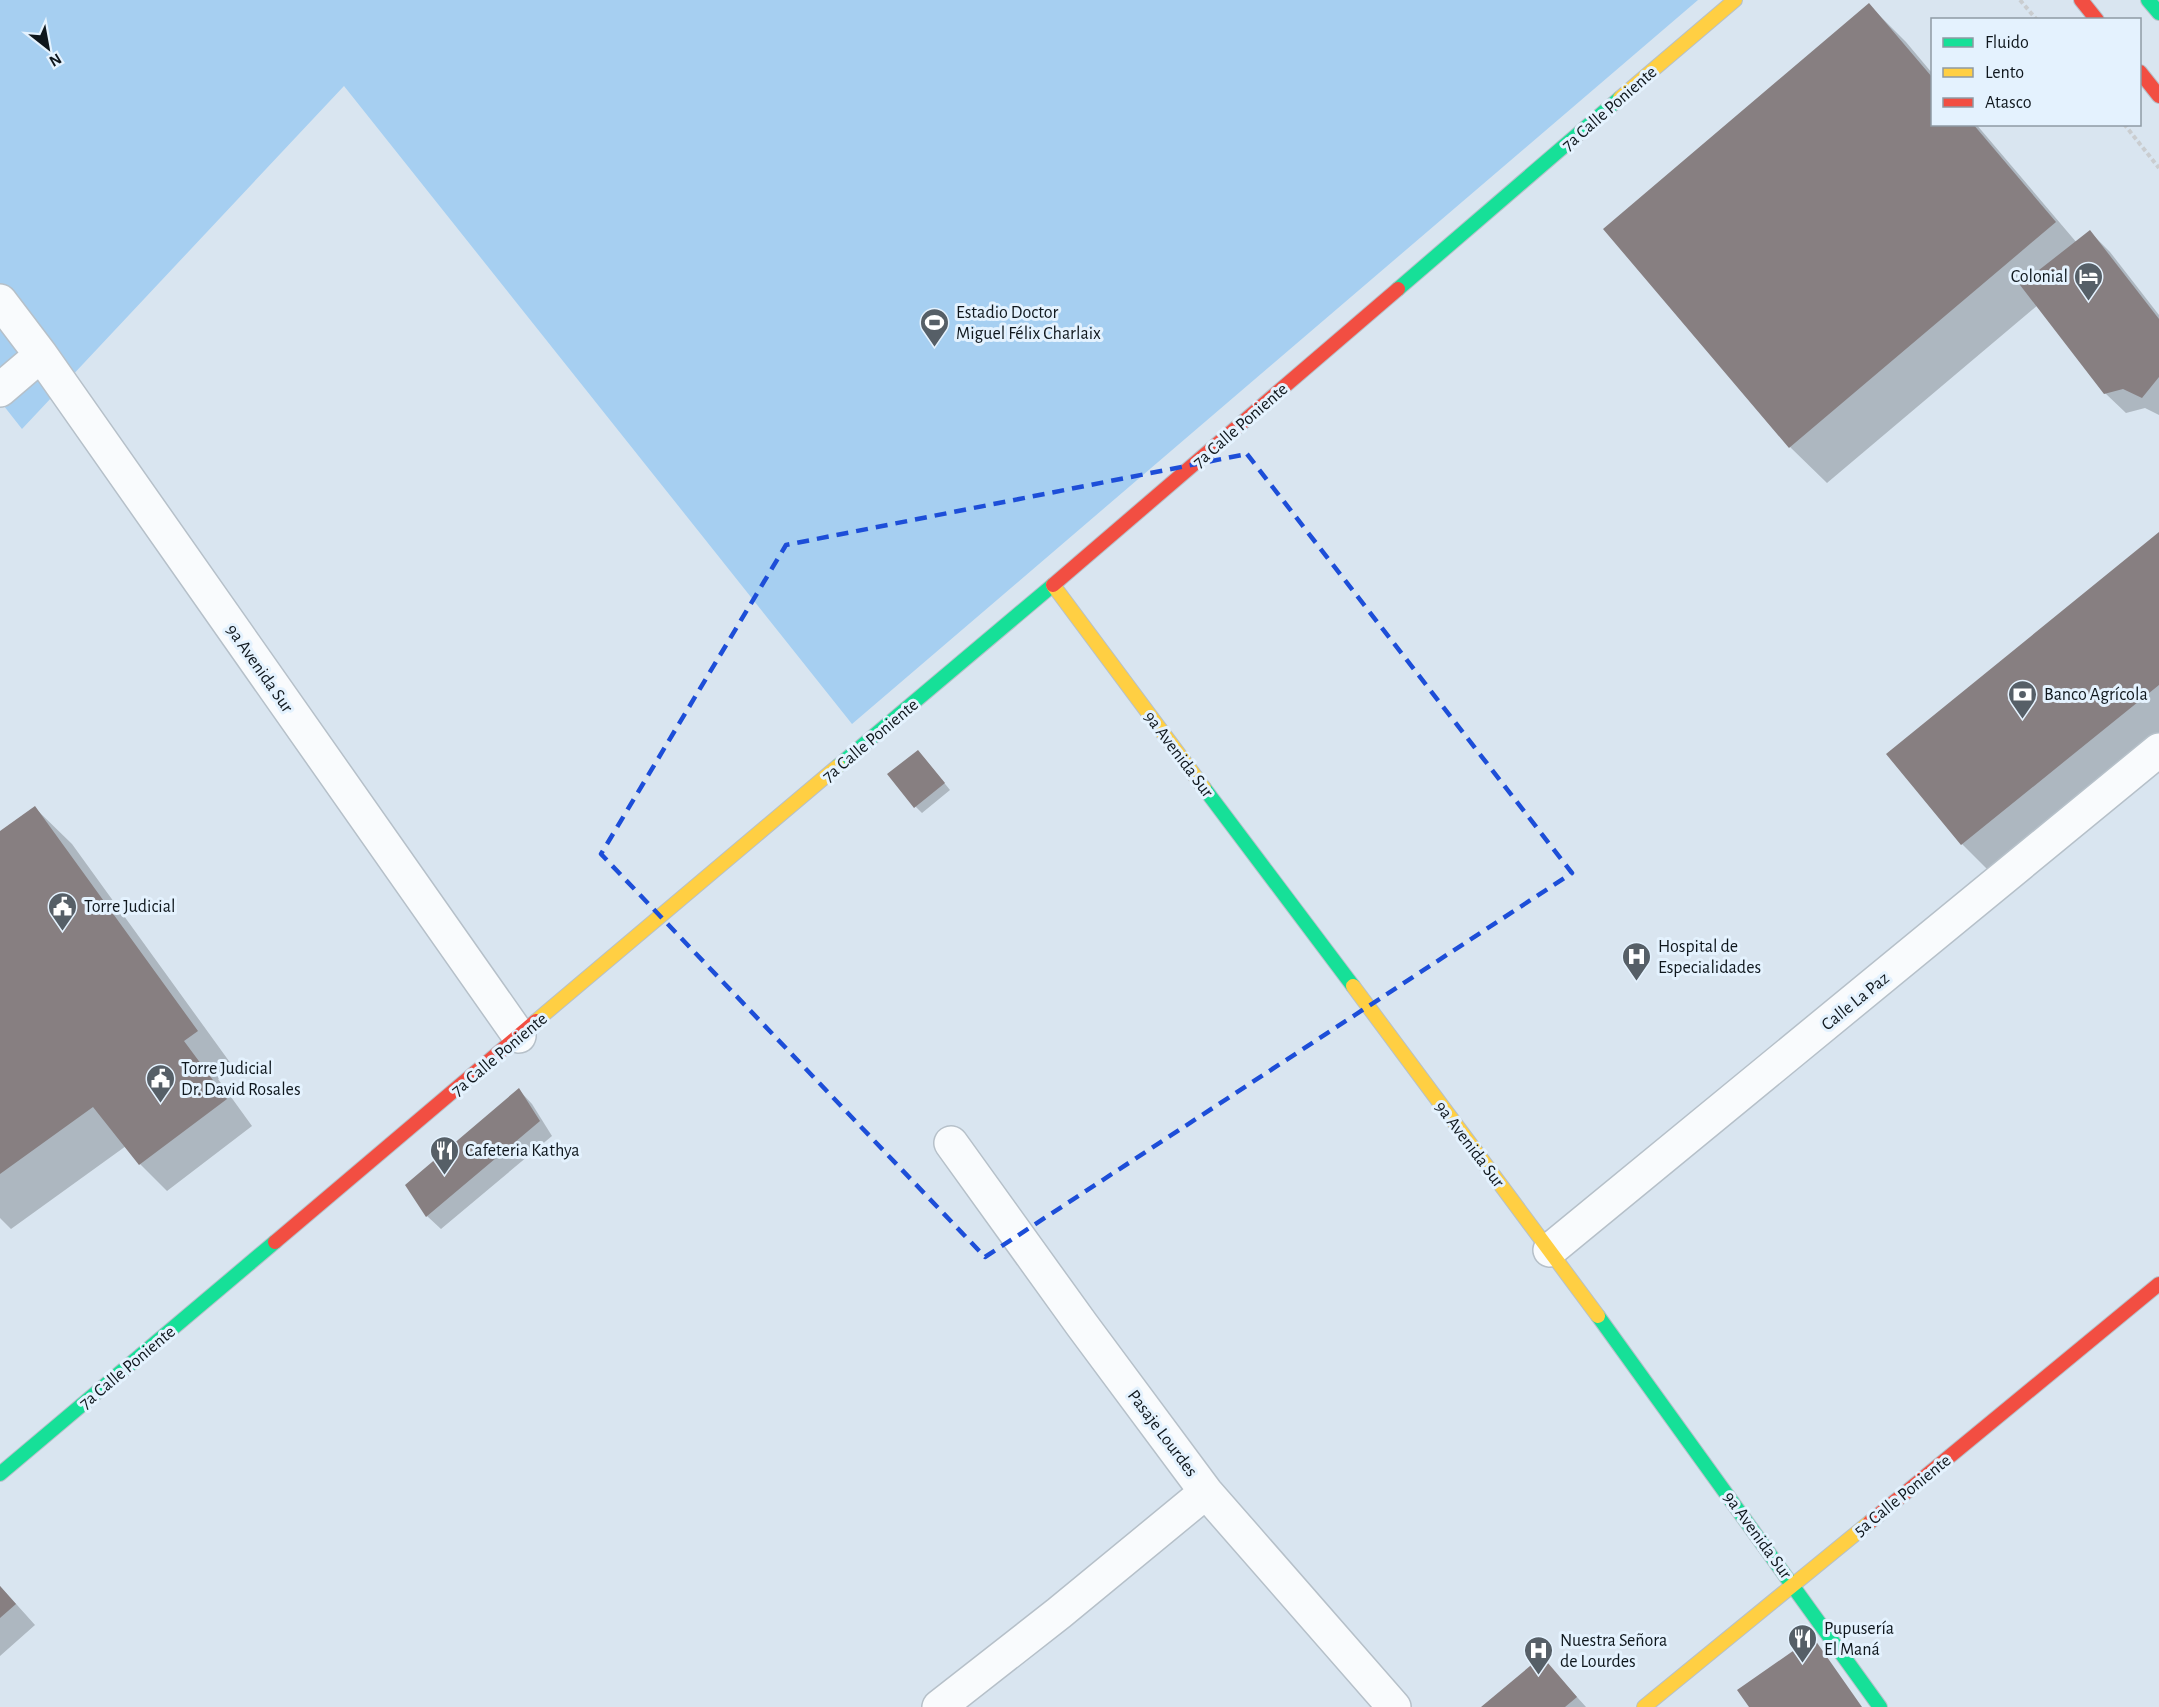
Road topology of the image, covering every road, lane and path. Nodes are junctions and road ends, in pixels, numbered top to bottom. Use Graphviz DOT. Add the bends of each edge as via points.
graph roads {
  1 [pos="1736,0"];
  2 [pos="2020,0"];
  3 [pos="2081,0"];
  4 [pos="2148,0"];
  5 [pos="2159,13"];
  6 [pos="2035,18"];
  7 [pos="2095,18"];
  8 [pos="2141,74"];
  9 [pos="2159,96"];
  10 [pos="2126,126"];
  11 [pos="2159,168"];
  12 [pos="0,301"];
  13 [pos="41,355"];
  14 [pos="0,390"];
  15 [pos="1053,585"];
  16 [pos="2159,750"];
  17 [pos="519,1036"];
  18 [pos="951,1143"];
  19 [pos="1550,1250"];
  20 [pos="2159,1284"];
  21 [pos="0,1474"];
  22 [pos="1206,1492"];
  23 [pos="1794,1584"];
  24 [pos="939,1707"];
  25 [pos="1394,1707"];
  26 [pos="1644,1707"];
  27 [pos="1881,1707"];
  1 -- 15 [label="main road, 7a Calle Poniente"];
  2 -- 6 [label="path"];
  3 -- 7 [label="main road"];
  4 -- 5 [label="main road"];
  8 -- 9 [label="main road"];
  10 -- 11 [label="path"];
  12 -- 13 [label="street, 9a Avenida Sur"];
  13 -- 14 [label="street"];
  13 -- 17 [label="street, 9a Avenida Sur"];
  15 -- 17 [label="main road, 7a Calle Poniente"];
  15 -- 19 [label="main road, 9a Avenida Sur"];
  16 -- 19 [label="street, Calle La Paz"];
  17 -- 21 [label="main road, 7a Calle Poniente"];
  18 -- 22 [label="street, Pasaje Lourdes"];
  19 -- 23 [label="main road, 9a Avenida Sur"];
  20 -- 23 [label="main road, 5a Calle Poniente"];
  22 -- 24 [label="street"];
  22 -- 25 [label="street, Pasaje Lourdes"];
  23 -- 26 [label="main road, 5a Calle Poniente"];
  23 -- 27 [label="main road, 9a Avenida Sur"];
}
